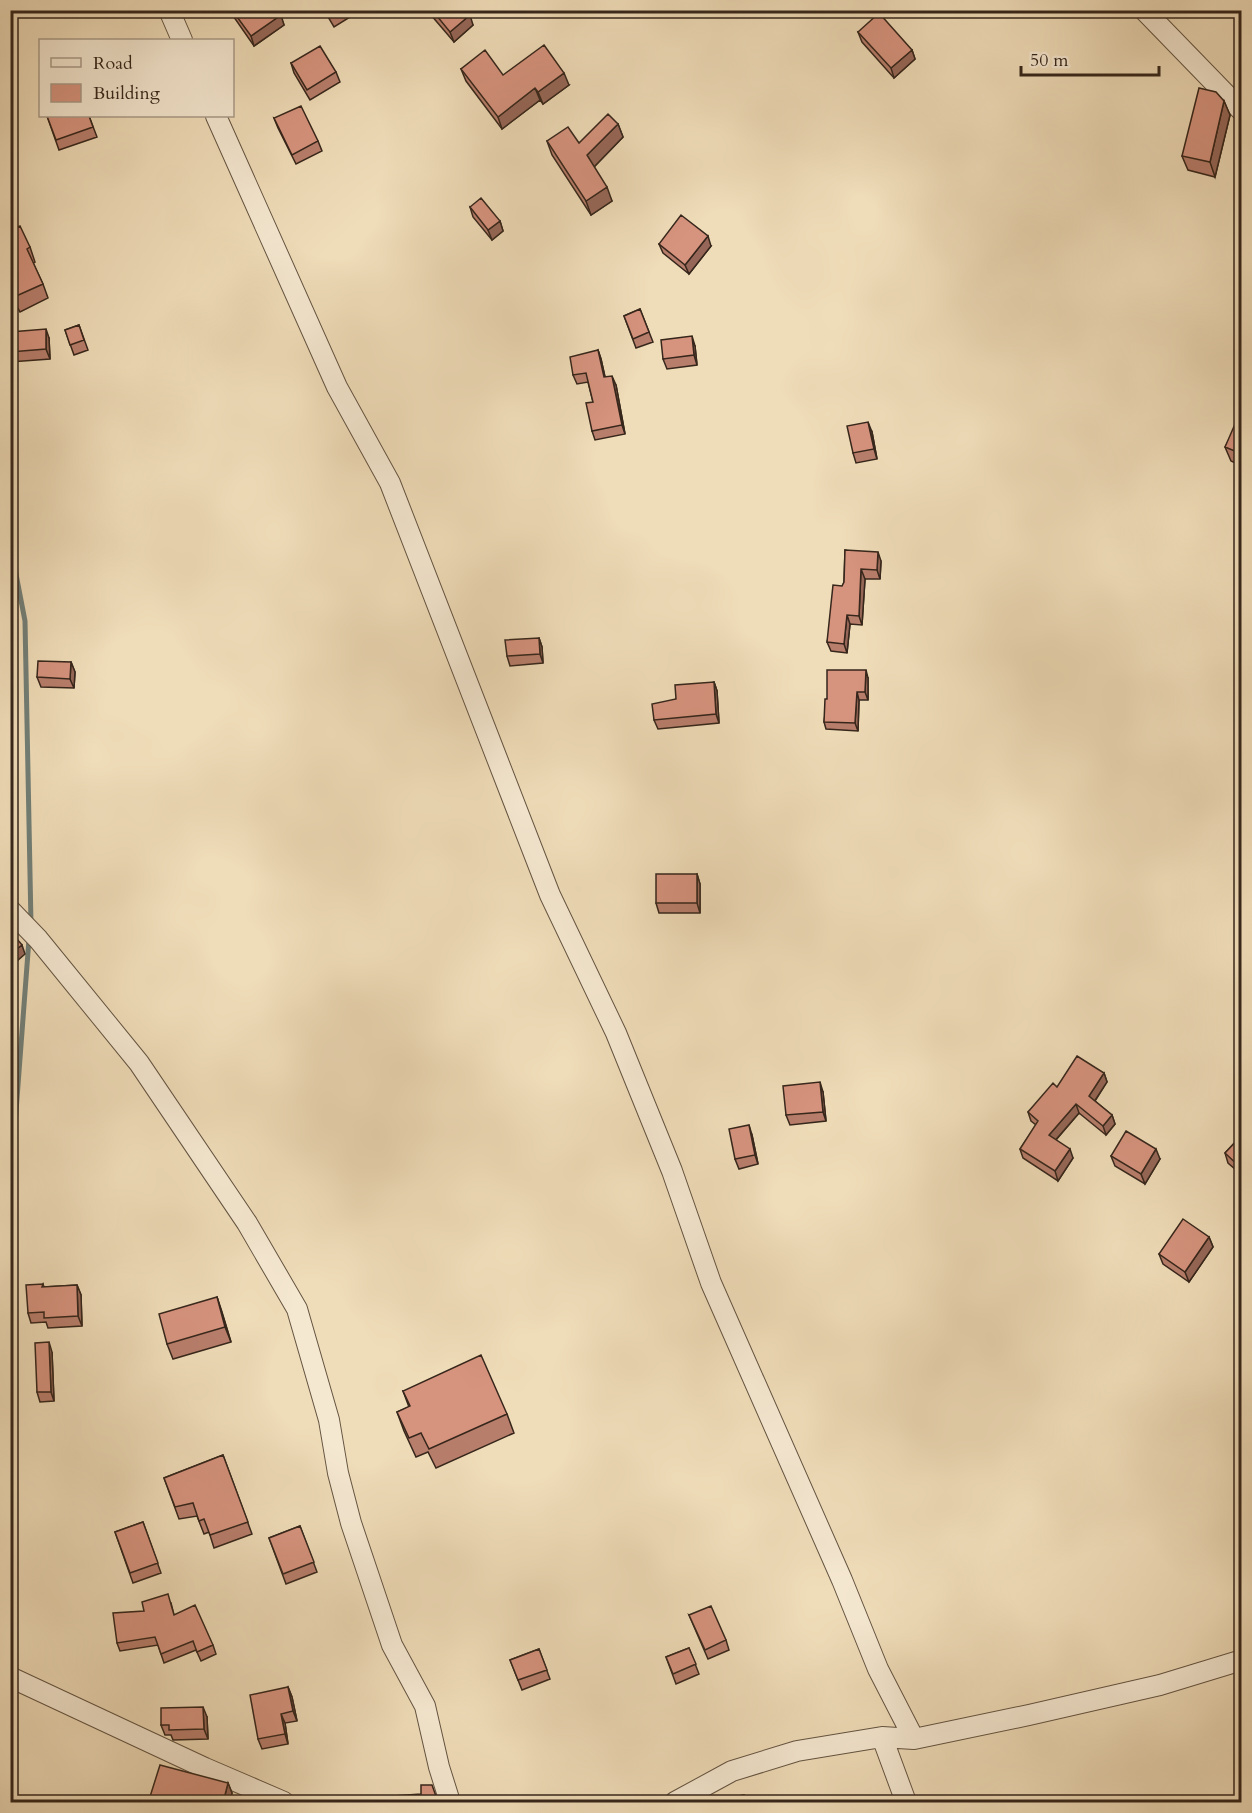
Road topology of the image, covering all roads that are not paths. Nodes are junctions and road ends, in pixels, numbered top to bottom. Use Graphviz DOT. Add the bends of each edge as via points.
graph roads {
  1 [pos="169,10"];
  2 [pos="1144,10"];
  3 [pos="183,39"];
  4 [pos="1242,111"];
  5 [pos="216,117"];
  6 [pos="10,910"];
  7 [pos="1242,1660"];
  8 [pos="10,1677"];
  9 [pos="882,1737"];
  10 [pos="914,1739"];
  11 [pos="284,1803"];
  12 [pos="450,1803"];
  13 [pos="675,1803"];
  14 [pos="906,1803"];
  1 -- 3 [label="street"];
  2 -- 4 [label="street"];
  5 -- 10 [label="street" via="337,387 390,483 550,895 616,1033 672,1171 711,1283 878,1669"];
  6 -- 12 [label="street" via="139,1064 247,1223 297,1309 329,1420 351,1523 392,1645 425,1706"];
  7 -- 10 [label="street" via="1160,1685"];
  8 -- 11 [label="street"];
  9 -- 10 [label="street"];
  9 -- 13 [label="street" via="797,1751 732,1771"];
  9 -- 14 [label="street"];
}
